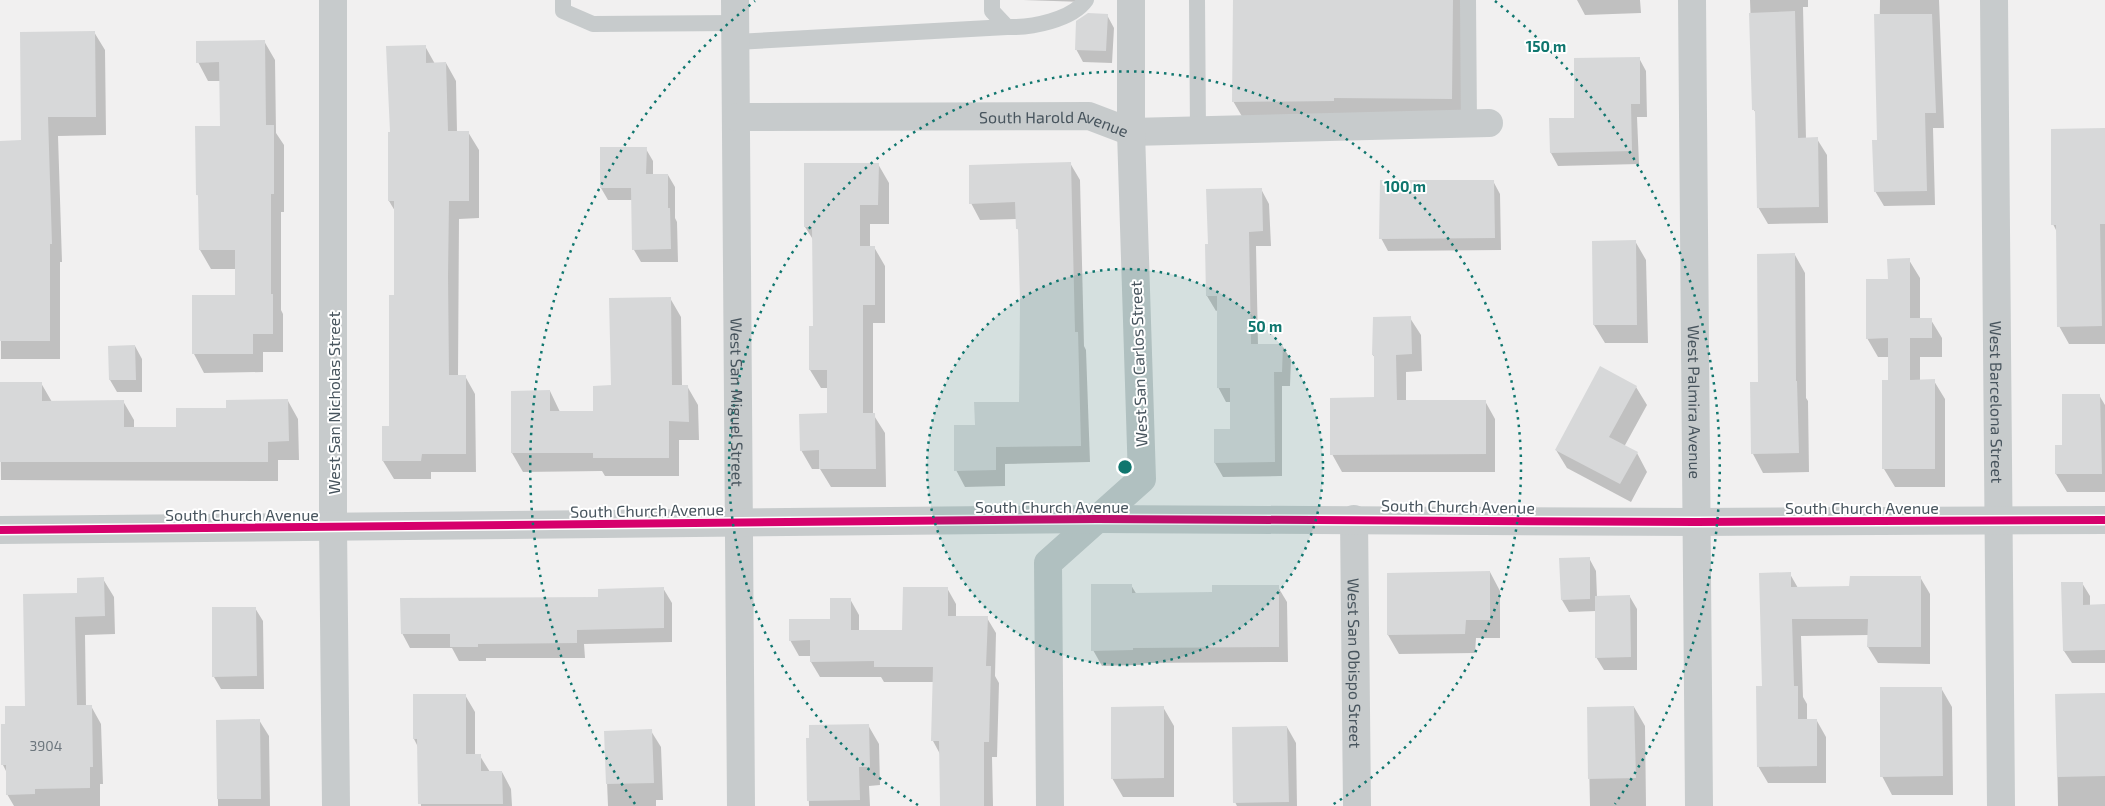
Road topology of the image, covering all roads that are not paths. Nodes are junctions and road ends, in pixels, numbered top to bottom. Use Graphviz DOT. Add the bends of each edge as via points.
graph roads {
  1 [pos="333,0"];
  2 [pos="563,0"];
  3 [pos="992,0"];
  4 [pos="1086,0"];
  5 [pos="1131,0"];
  6 [pos="1197,0"];
  7 [pos="1468,0"];
  8 [pos="1692,0"];
  9 [pos="1994,0"];
  10 [pos="736,22"];
  11 [pos="1007,27"];
  12 [pos="737,116"];
  13 [pos="1479,124"];
  14 [pos="1198,131"];
  15 [pos="1131,132"];
  16 [pos="1097,519"];
  17 [pos="1354,519"];
  18 [pos="1999,520"];
  19 [pos="2105,520"];
  20 [pos="740,522"];
  21 [pos="1696,522"];
  22 [pos="333,527"];
  23 [pos="0,530"];
  24 [pos="336,806"];
  25 [pos="741,806"];
  26 [pos="1050,806"];
  27 [pos="1357,806"];
  28 [pos="1699,806"];
  29 [pos="2001,806"];
  1 -- 22 [label="street, West San Nicholas Street"];
  2 -- 10 [label="lane" via="563,11 593,24"];
  3 -- 11 [label="lane" via="992,11"];
  4 -- 11 [label="lane" via="1082,6 1047,24"];
  5 -- 15 [label="street, West San Carlos Street"];
  6 -- 14 [label="lane"];
  7 -- 13 [label="lane"];
  8 -- 21 [label="street, West Palmira Avenue"];
  9 -- 18 [label="street, West Barcelona Street"];
  10 -- 11 [label="lane"];
  10 -- 12 [label="street, West San Miguel Street"];
  12 -- 15 [label="street, South Harold Avenue" via="1089,116"];
  12 -- 20 [label="street, West San Miguel Street"];
  13 -- 14 [label="street, South Harold Avenue"];
  14 -- 15 [label="street, South Harold Avenue"];
  15 -- 16 [label="street, West San Carlos Street" via="1142,479"];
  16 -- 17 [label="street, South Church Avenue"];
  16 -- 20 [label="street, South Church Avenue"];
  16 -- 26 [label="street, West San Carlos Street" via="1048,563"];
  17 -- 21 [label="street, South Church Avenue"];
  17 -- 27 [label="street, West San Obispo Street"];
  18 -- 19 [label="street, South Church Avenue"];
  18 -- 21 [label="street, South Church Avenue"];
  18 -- 29 [label="street, West Barcelona Street"];
  20 -- 22 [label="street, South Church Avenue"];
  20 -- 25 [label="street, West San Miguel Street"];
  21 -- 28 [label="street, West Palmira Avenue"];
  22 -- 23 [label="street, South Church Avenue"];
  22 -- 24 [label="street, West San Nicholas Street"];
}
